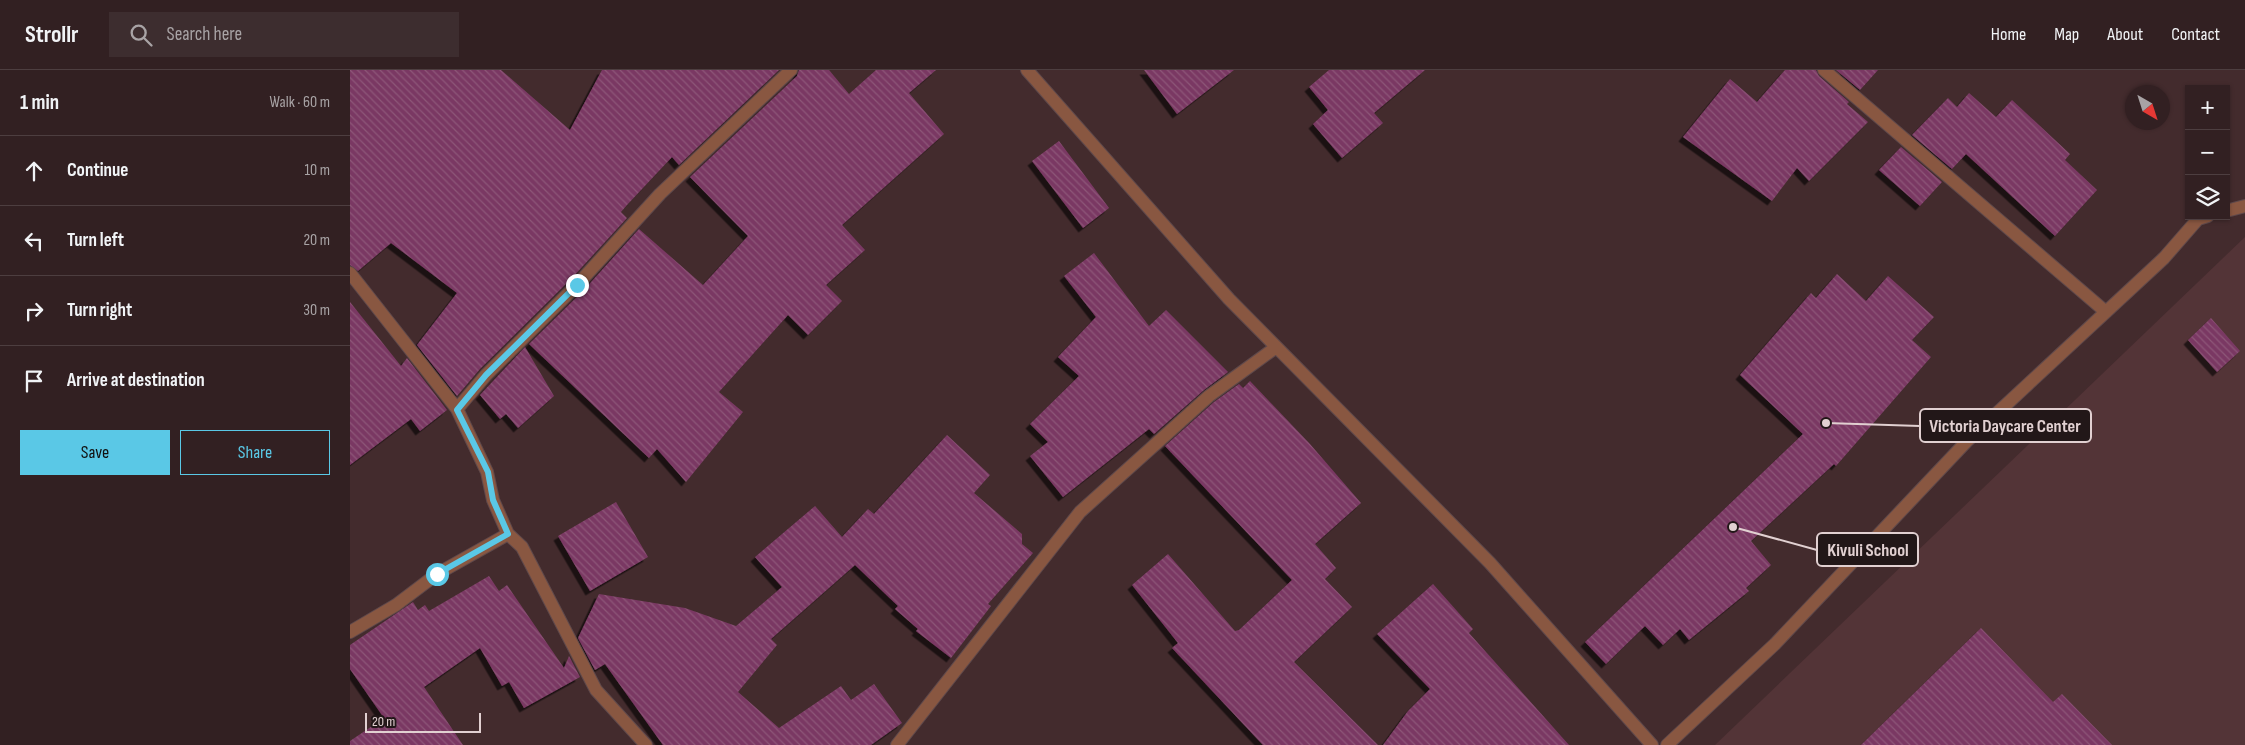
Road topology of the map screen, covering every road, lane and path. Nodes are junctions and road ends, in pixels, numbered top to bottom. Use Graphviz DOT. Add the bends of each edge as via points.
graph roads {
  1 [pos="791,70"];
  2 [pos="1028,70"];
  3 [pos="1824,70"];
  4 [pos="2245,206"];
  5 [pos="2230,210"];
  6 [pos="2197,220"];
  7 [pos="350,273"];
  8 [pos="2106,312"];
  9 [pos="1276,348"];
  10 [pos="457,410"];
  11 [pos="508,534"];
  12 [pos="350,632"];
  13 [pos="646,745"];
  14 [pos="897,745"];
  15 [pos="1652,745"];
  16 [pos="1667,745"];
  1 -- 10 [label="street" via="660,194 577,285 486,375"];
  2 -- 9 [label="street" via="1228,299"];
  3 -- 8 [label="street"];
  4 -- 5 [label="street"];
  6 -- 8 [label="street" via="2164,258"];
  7 -- 10 [label="street"];
  8 -- 16 [label="street" via="1968,440 1775,644"];
  9 -- 14 [label="street" via="1209,396 1080,512"];
  9 -- 15 [label="street" via="1490,562"];
  10 -- 11 [label="street" via="488,472 493,500"];
  11 -- 12 [label="street" via="437,574 396,605"];
  11 -- 13 [label="street" via="522,547 596,690"];
}
